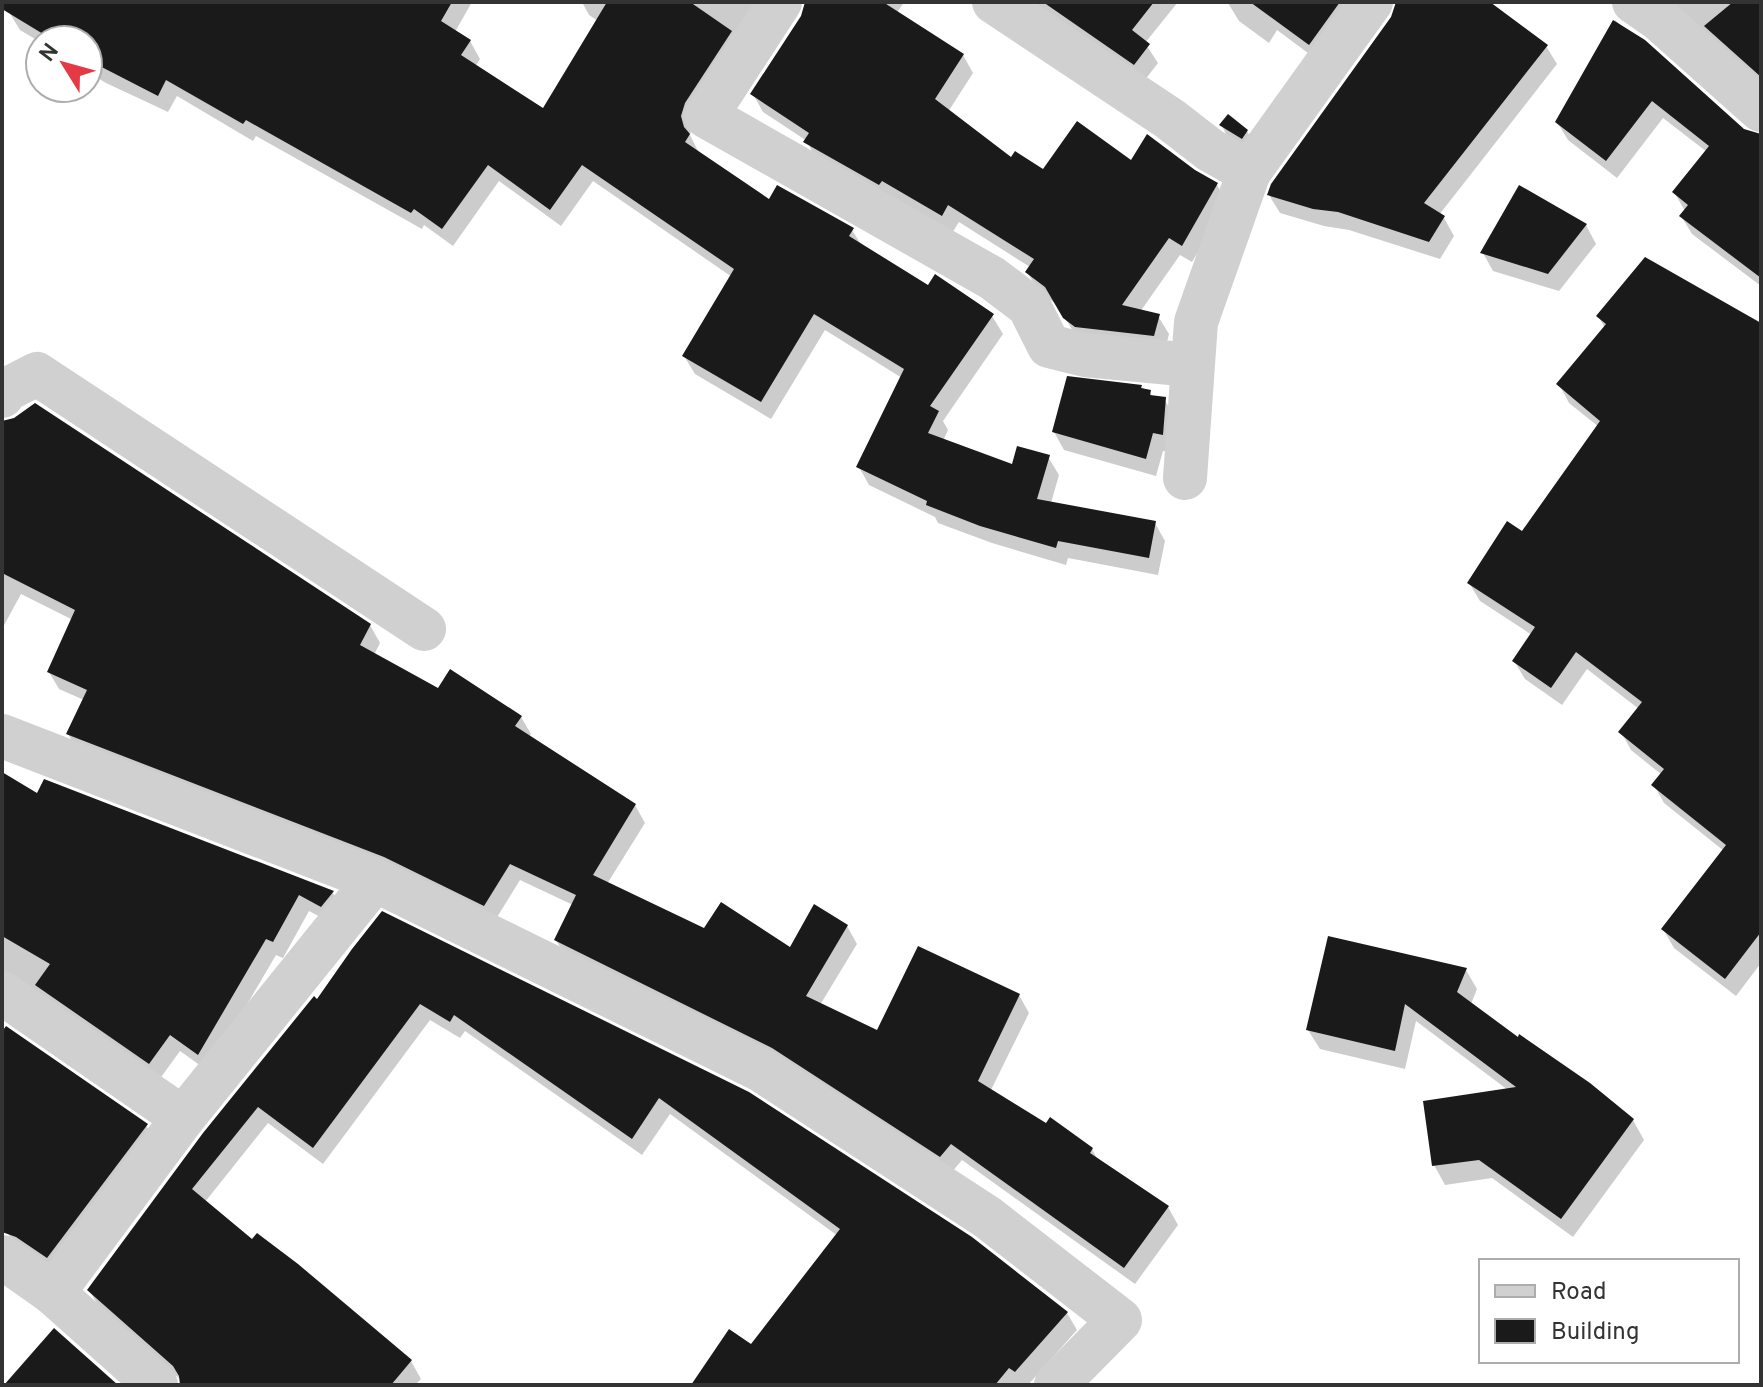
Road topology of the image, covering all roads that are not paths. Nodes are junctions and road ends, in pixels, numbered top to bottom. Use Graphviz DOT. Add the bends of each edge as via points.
graph roads {
  1 [pos="780,2"];
  2 [pos="994,2"];
  3 [pos="1371,2"];
  4 [pos="1634,2"];
  5 [pos="1761,110"];
  6 [pos="1249,172"];
  7 [pos="1192,365"];
  8 [pos="2,396"];
  9 [pos="1185,478"];
  10 [pos="424,629"];
  11 [pos="2,736"];
  12 [pos="375,880"];
  13 [pos="2,993"];
  14 [pos="183,1118"];
  15 [pos="2,1257"];
  16 [pos="53,1293"];
  17 [pos="156,1385"];
  18 [pos="1056,1385"];
  1 -- 7 [label="street" via="706,116 992,278 1029,306 1049,346 1085,355"];
  2 -- 6 [label="street"];
  3 -- 6 [label="street"];
  4 -- 5 [label="street"];
  6 -- 7 [label="street" via="1196,322"];
  7 -- 9 [label="street"];
  8 -- 10 [label="street" via="37,374"];
  11 -- 12 [label="street"];
  12 -- 14 [label="street"];
  12 -- 18 [label="street" via="761,1070 987,1217 1120,1320"];
  13 -- 14 [label="street"];
  14 -- 16 [label="street"];
  15 -- 16 [label="street"];
  16 -- 17 [label="street"];
}
